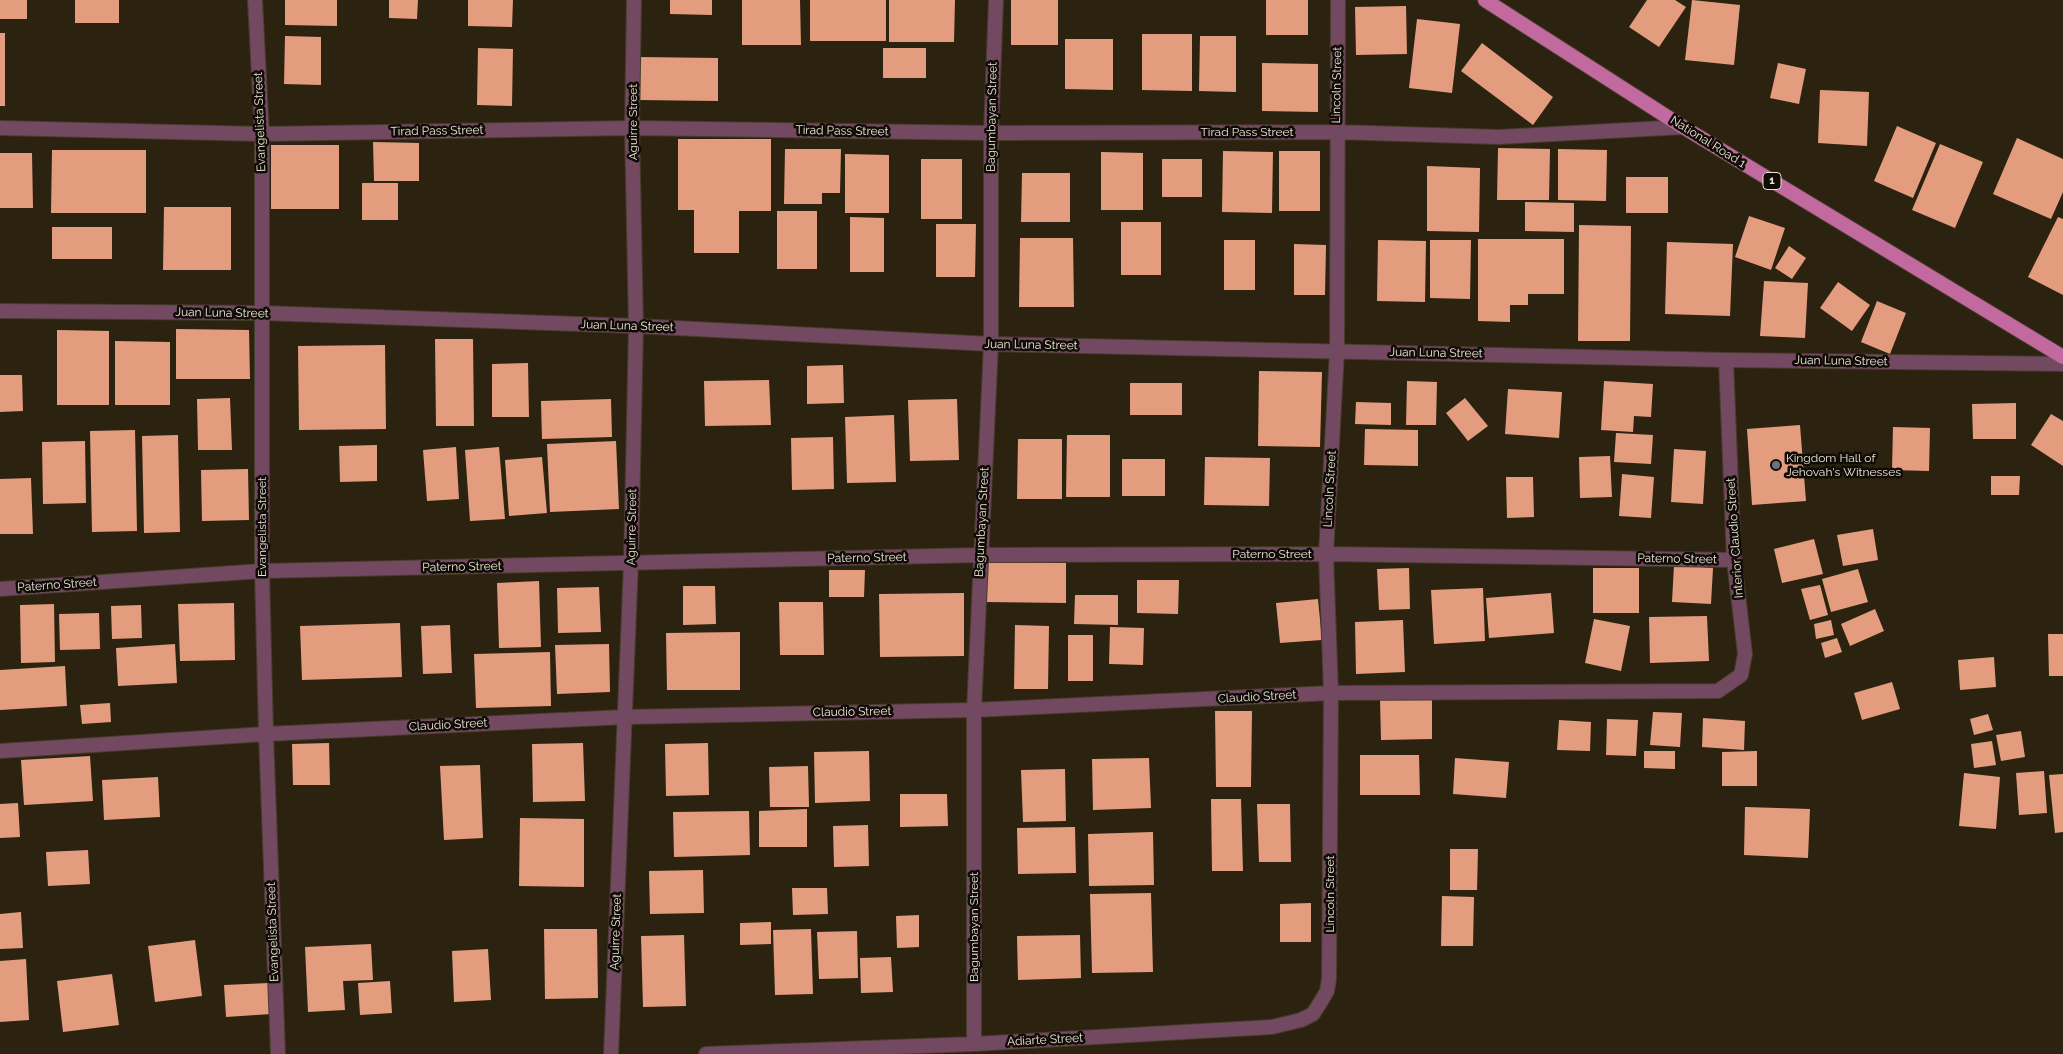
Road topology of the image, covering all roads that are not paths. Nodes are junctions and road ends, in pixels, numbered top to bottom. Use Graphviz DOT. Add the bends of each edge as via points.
graph roads {
  1 [pos="255,0"];
  2 [pos="634,0"];
  3 [pos="996,0"];
  4 [pos="1338,0"];
  5 [pos="1484,0"];
  6 [pos="1683,127"];
  7 [pos="0,128"];
  8 [pos="632,128"];
  9 [pos="1336,132"];
  10 [pos="991,133"];
  11 [pos="262,134"];
  12 [pos="0,311"];
  13 [pos="262,313"];
  14 [pos="636,326"];
  15 [pos="991,344"];
  16 [pos="1338,351"];
  17 [pos="2063,357"];
  18 [pos="1726,360"];
  19 [pos="2063,364"];
  20 [pos="1326,554"];
  21 [pos="980,555"];
  22 [pos="1734,560"];
  23 [pos="631,563"];
  24 [pos="262,571"];
  25 [pos="0,589"];
  26 [pos="1705,692"];
  27 [pos="1332,693"];
  28 [pos="974,710"];
  29 [pos="625,717"];
  30 [pos="266,734"];
  31 [pos="0,751"];
  32 [pos="1330,979"];
  33 [pos="974,1044"];
  34 [pos="278,1054"];
  35 [pos="611,1054"];
  36 [pos="706,1054"];
  1 -- 11 [label="street, Evangelista Street"];
  2 -- 8 [label="street, Aguirre Street"];
  3 -- 10 [label="street, Bagumbayan Street"];
  4 -- 9 [label="street, Lincoln Street"];
  5 -- 6 [label="main road, National Road 1 / 1"];
  6 -- 9 [label="street, Tirad Pass Street" via="1499,137"];
  6 -- 17 [label="main road, National Road 1 / 1"];
  7 -- 11 [label="street, Tirad Pass Street"];
  8 -- 10 [label="street, Tirad Pass Street"];
  8 -- 11 [label="street, Tirad Pass Street"];
  8 -- 14 [label="street, Aguirre Street"];
  9 -- 10 [label="street, Tirad Pass Street"];
  9 -- 16 [label="street, Lincoln Street"];
  10 -- 15 [label="street, Bagumbayan Street"];
  11 -- 13 [label="street, Evangelista Street"];
  12 -- 13 [label="street, Juan Luna Street"];
  13 -- 14 [label="street, Juan Luna Street"];
  13 -- 24 [label="street, Evangelista Street"];
  14 -- 15 [label="street, Juan Luna Street"];
  14 -- 23 [label="street, Aguirre Street"];
  15 -- 16 [label="street, Juan Luna Street"];
  15 -- 21 [label="street, Bagumbayan Street"];
  16 -- 18 [label="street, Juan Luna Street"];
  16 -- 20 [label="street, Lincoln Street"];
  18 -- 19 [label="street, Juan Luna Street"];
  18 -- 22 [label="street, Interior Claudio Street"];
  20 -- 21 [label="street, Paterno Street"];
  20 -- 22 [label="street, Paterno Street"];
  20 -- 27 [label="street, Lincoln Street"];
  21 -- 23 [label="street, Paterno Street"];
  21 -- 28 [label="street, Bagumbayan Street"];
  22 -- 26 [label="street, Interior Claudio Street" via="1746,654 1744,667 1733,682 1718,691"];
  23 -- 24 [label="street, Paterno Street"];
  23 -- 29 [label="street, Aguirre Street"];
  24 -- 25 [label="street, Paterno Street"];
  24 -- 30 [label="street, Evangelista Street"];
  26 -- 27 [label="street, Claudio Street"];
  27 -- 28 [label="street, Claudio Street"];
  27 -- 32 [label="street, Lincoln Street"];
  28 -- 29 [label="street, Claudio Street"];
  28 -- 33 [label="street, Bagumbayan Street"];
  29 -- 30 [label="street, Claudio Street"];
  29 -- 35 [label="street, Aguirre Street"];
  30 -- 31 [label="street, Claudio Street"];
  30 -- 34 [label="street, Evangelista Street"];
  32 -- 33 [label="street, Adiarte Street" via="1327,991 1313,1014 1272,1027"];
  33 -- 36 [label="street, Adiarte Street"];
}
